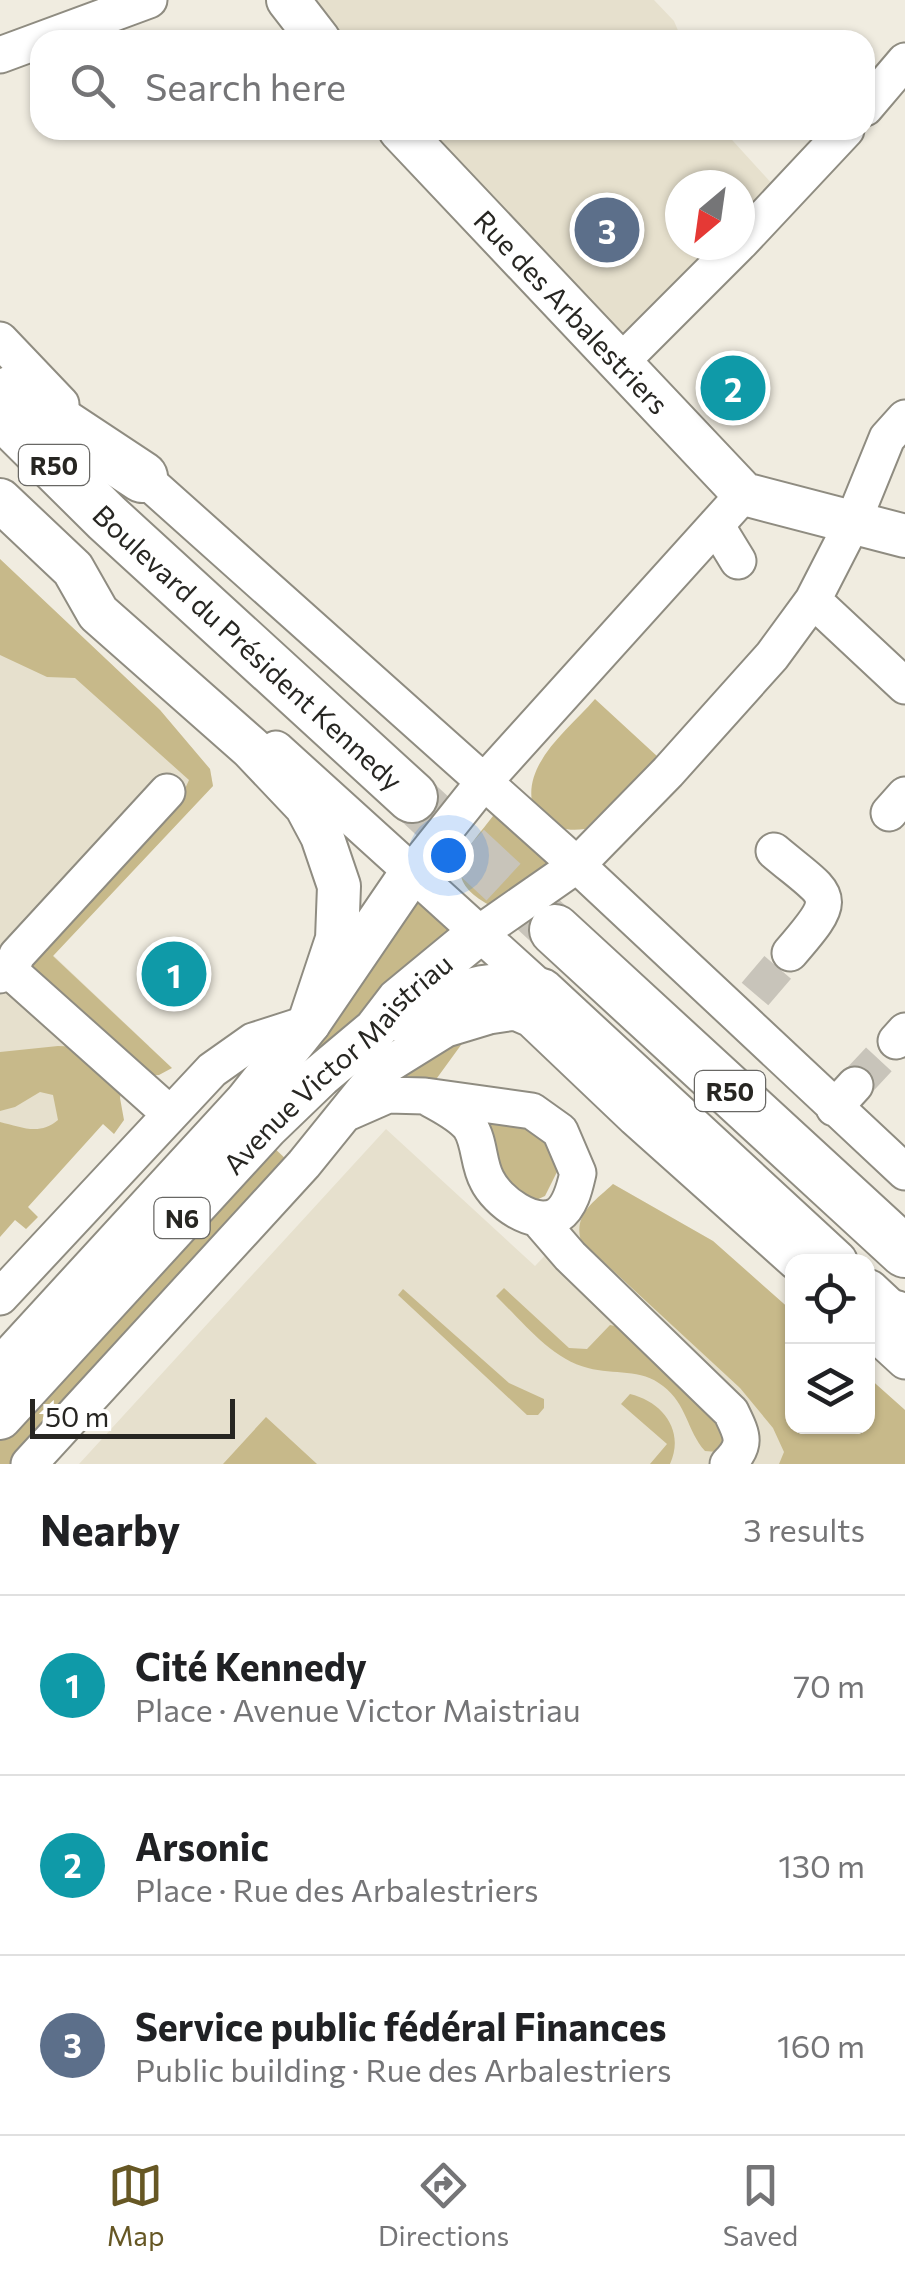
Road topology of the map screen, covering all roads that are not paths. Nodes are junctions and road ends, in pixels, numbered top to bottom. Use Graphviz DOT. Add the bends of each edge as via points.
graph roads {
  1 [pos="150,0"];
  2 [pos="288,0"];
  3 [pos="67,30"];
  4 [pos="311,30"];
  5 [pos="30,43"];
  6 [pos="0,54"];
  7 [pos="905,61"];
  8 [pos="875,96"];
  9 [pos="409,140"];
  10 [pos="837,140"];
  11 [pos="755,227"];
  12 [pos="723,260"];
  13 [pos="0,340"];
  14 [pos="620,363"];
  15 [pos="0,382"];
  16 [pos="0,412"];
  17 [pos="0,432"];
  18 [pos="899,439"];
  19 [pos="142,477"];
  20 [pos="744,494"];
  21 [pos="107,518"];
  22 [pos="5,520"];
  23 [pos="852,524"];
  24 [pos="716,525"];
  25 [pos="905,536"];
  26 [pos="738,561"];
  27 [pos="73,569"];
  28 [pos="813,600"];
  29 [pos="772,608"];
  30 [pos="98,612"];
  31 [pos="772,656"];
  32 [pos="905,686"];
  33 [pos="482,783"];
  34 [pos="167,792"];
  35 [pos="412,797"];
  36 [pos="774,852"];
  37 [pos="576,865"];
  38 [pos="412,872"];
  39 [pos="555,930"];
  40 [pos="478,934"];
  41 [pos="790,953"];
  42 [pos="5,973"];
  43 [pos="542,990"];
  44 [pos="310,1023"];
  45 [pos="375,1030"];
  46 [pos="598,1041"];
  47 [pos="425,1096"];
  48 [pos="170,1114"];
  49 [pos="346,1114"];
  50 [pos="635,1118"];
  51 [pos="905,1172"];
  52 [pos="538,1219"];
  53 [pos="904,1251"];
  54 [pos="787,1254"];
  55 [pos="827,1254"];
  56 [pos="0,1297"];
  57 [pos="0,1370"];
  58 [pos="0,1418"];
  59 [pos="29,1464"];
  60 [pos="728,1464"];
  1 -- 3 [label="street"];
  2 -- 4 [label="main road"];
  5 -- 6 [label="street"];
  7 -- 8 [label="street"];
  9 -- 14 [label="main road, Rue des Arbalestriers"];
  10 -- 11 [label="street"];
  12 -- 14 [label="street"];
  13 -- 19 [label="street, Boulevard du Président Kennedy"];
  14 -- 20 [label="main road, Rue des Arbalestriers"];
  15 -- 19 [label="highway"];
  16 -- 21 [label="highway, Boulevard du Président Kennedy / R50"];
  17 -- 21 [label="highway"];
  18 -- 23 [label="street"];
  19 -- 33 [label="street, Boulevard du Président Kennedy"];
  20 -- 23 [label="main road"];
  20 -- 24 [label="street"];
  21 -- 35 [label="highway, Boulevard du Président Kennedy / R50"];
  22 -- 27 [label="main road"];
  22 -- 30 [label="street"];
  23 -- 25 [label="main road"];
  23 -- 28 [label="street"];
  24 -- 26 [label="street"];
  24 -- 33 [label="street"];
  27 -- 30 [label="main road"];
  27 -- 38 [label="street, Boulevard du Président Kennedy"];
  28 -- 31 [label="street"];
  28 -- 32 [label="street"];
  29 -- 31 [label="street" via="778,624"];
  30 -- 44 [label="main road" via="282,778 322,836 339,886 338,939"];
  31 -- 37 [label="street"];
  33 -- 37 [label="street, Boulevard du Président Kennedy"];
  33 -- 38 [label="street"];
  34 -- 42 [label="street"];
  36 -- 41 [label="street" via="821,890 825,906"];
  37 -- 40 [label="street"];
  37 -- 51 [label="street, Boulevard du Président Kennedy" via="844,1096"];
  38 -- 40 [label="street, Boulevard du Président Kennedy"];
  38 -- 44 [label="main road, Avenue Victor Maistriau / N6"];
  39 -- 53 [label="highway, R50"];
  40 -- 43 [label="street, Boulevard du Président Kennedy"];
  40 -- 45 [label="main road, Avenue Victor Maistriau / N6" via="398,1000"];
  42 -- 48 [label="street"];
  43 -- 45 [label="main road" via="506,983 476,988"];
  43 -- 46 [label="main road"];
  44 -- 48 [label="street, Avenue Victor Maistriau" via="232,1053"];
  44 -- 57 [label="main road, Avenue Victor Maistriau / N6"];
  45 -- 58 [label="main road, Avenue Victor Maistriau / N6" via="267,1127"];
  46 -- 50 [label="street"];
  46 -- 55 [label="main road"];
  47 -- 49 [label="street, Avenue Victor Maistriau" via="388,1095"];
  47 -- 52 [label="street" via="472,1130 496,1194"];
  47 -- 52 [label="street, Avenue Victor Maistriau" via="532,1111 560,1131 576,1183 558,1215"];
  48 -- 56 [label="street, Avenue Victor Maistriau"];
  49 -- 50 [label="street" via="380,1070 446,1029 515,1012 532,1019"];
  49 -- 59 [label="street, Avenue Victor Maistriau"];
  50 -- 54 [label="street"];
  52 -- 60 [label="street" via="731,1412 742,1435 740,1452"];
}
